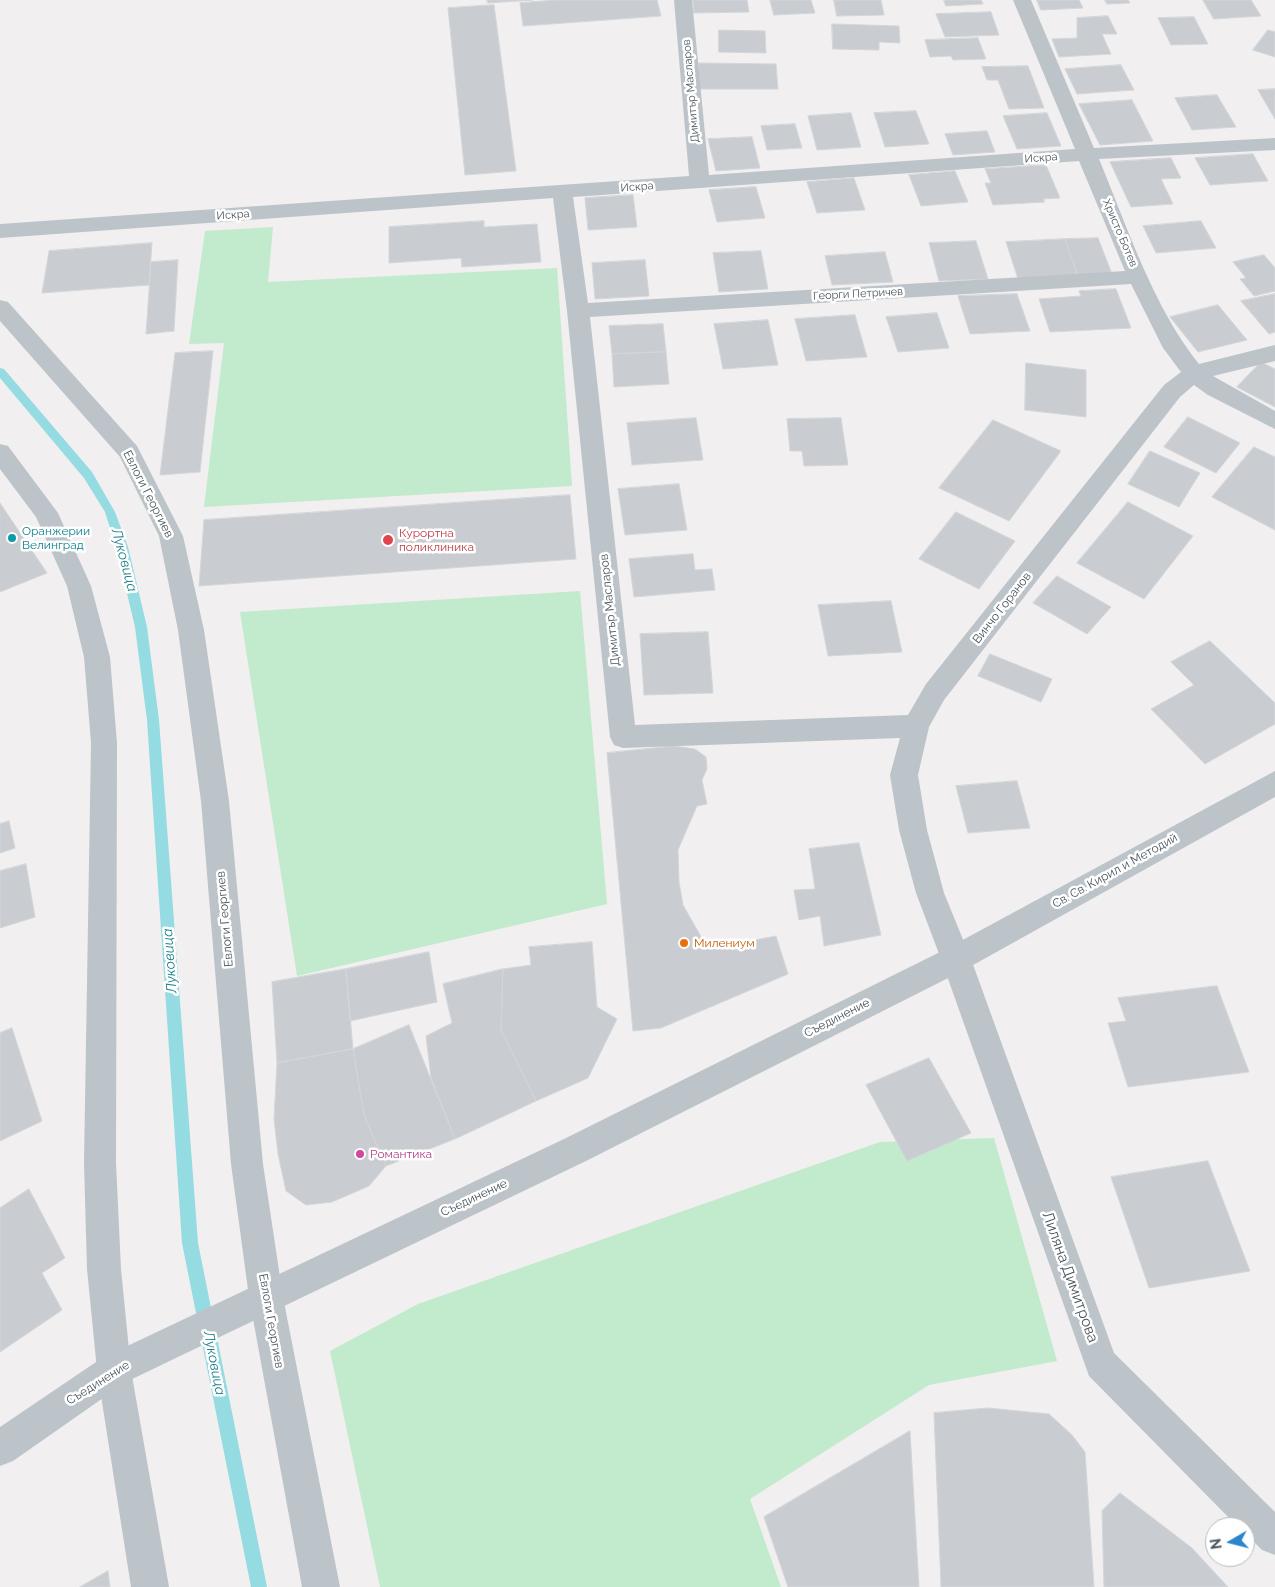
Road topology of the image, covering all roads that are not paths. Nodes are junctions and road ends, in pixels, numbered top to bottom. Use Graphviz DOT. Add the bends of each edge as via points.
graph roads {
  1 [pos="683,0"];
  2 [pos="1022,0"];
  3 [pos="1275,144"];
  4 [pos="1087,154"];
  5 [pos="700,182"];
  6 [pos="562,193"];
  7 [pos="0,231"];
  8 [pos="1138,277"];
  9 [pos="0,307"];
  10 [pos="578,311"];
  11 [pos="1275,353"];
  12 [pos="1194,373"];
  13 [pos="1275,421"];
  14 [pos="0,452"];
  15 [pos="916,726"];
  16 [pos="1275,783"];
  17 [pos="956,959"];
  18 [pos="266,1297"];
  19 [pos="114,1370"];
  20 [pos="0,1448"];
  21 [pos="1275,1537"];
  22 [pos="150,1587"];
  23 [pos="321,1587"];
  1 -- 5 [label="street, Димитър Масларов"];
  2 -- 4 [label="street, Христо Ботев"];
  3 -- 4 [label="street, Искра"];
  4 -- 5 [label="street, Искра"];
  4 -- 8 [label="street, Христо Ботев"];
  5 -- 6 [label="street, Искра"];
  6 -- 7 [label="street, Искра"];
  6 -- 10 [label="street, Димитър Масларов"];
  8 -- 10 [label="street, Георги Петричев"];
  8 -- 12 [label="street, Христо Ботев" via="1174,348"];
  9 -- 18 [label="street, Евлоги Георгиев" via="129,452 171,536 191,630 215,801 247,1164"];
  10 -- 15 [label="street, Димитър Масларов" via="623,737"];
  11 -- 12 [label="street, Винчо Горанов"];
  12 -- 13 [label="street, Христо Ботев" via="1216,389"];
  12 -- 15 [label="street, Винчо Горанов" via="1166,399 935,692"];
  14 -- 19 [label="street" via="46,513 79,586 97,657 104,743 100,1163 104,1269"];
  15 -- 17 [label="street, Винчо Горанов" via="904,775 913,830 930,894"];
  16 -- 17 [label="street, Св. Св. Кирил и Методий"];
  17 -- 18 [label="street, Съединение" via="575,1150"];
  17 -- 21 [label="street, Лиляна Димитрова" via="1102,1364"];
  18 -- 19 [label="street, Съединение"];
  18 -- 23 [label="street, Евлоги Георгиев"];
  19 -- 20 [label="street, Съединение"];
  19 -- 22 [label="street"];
}
